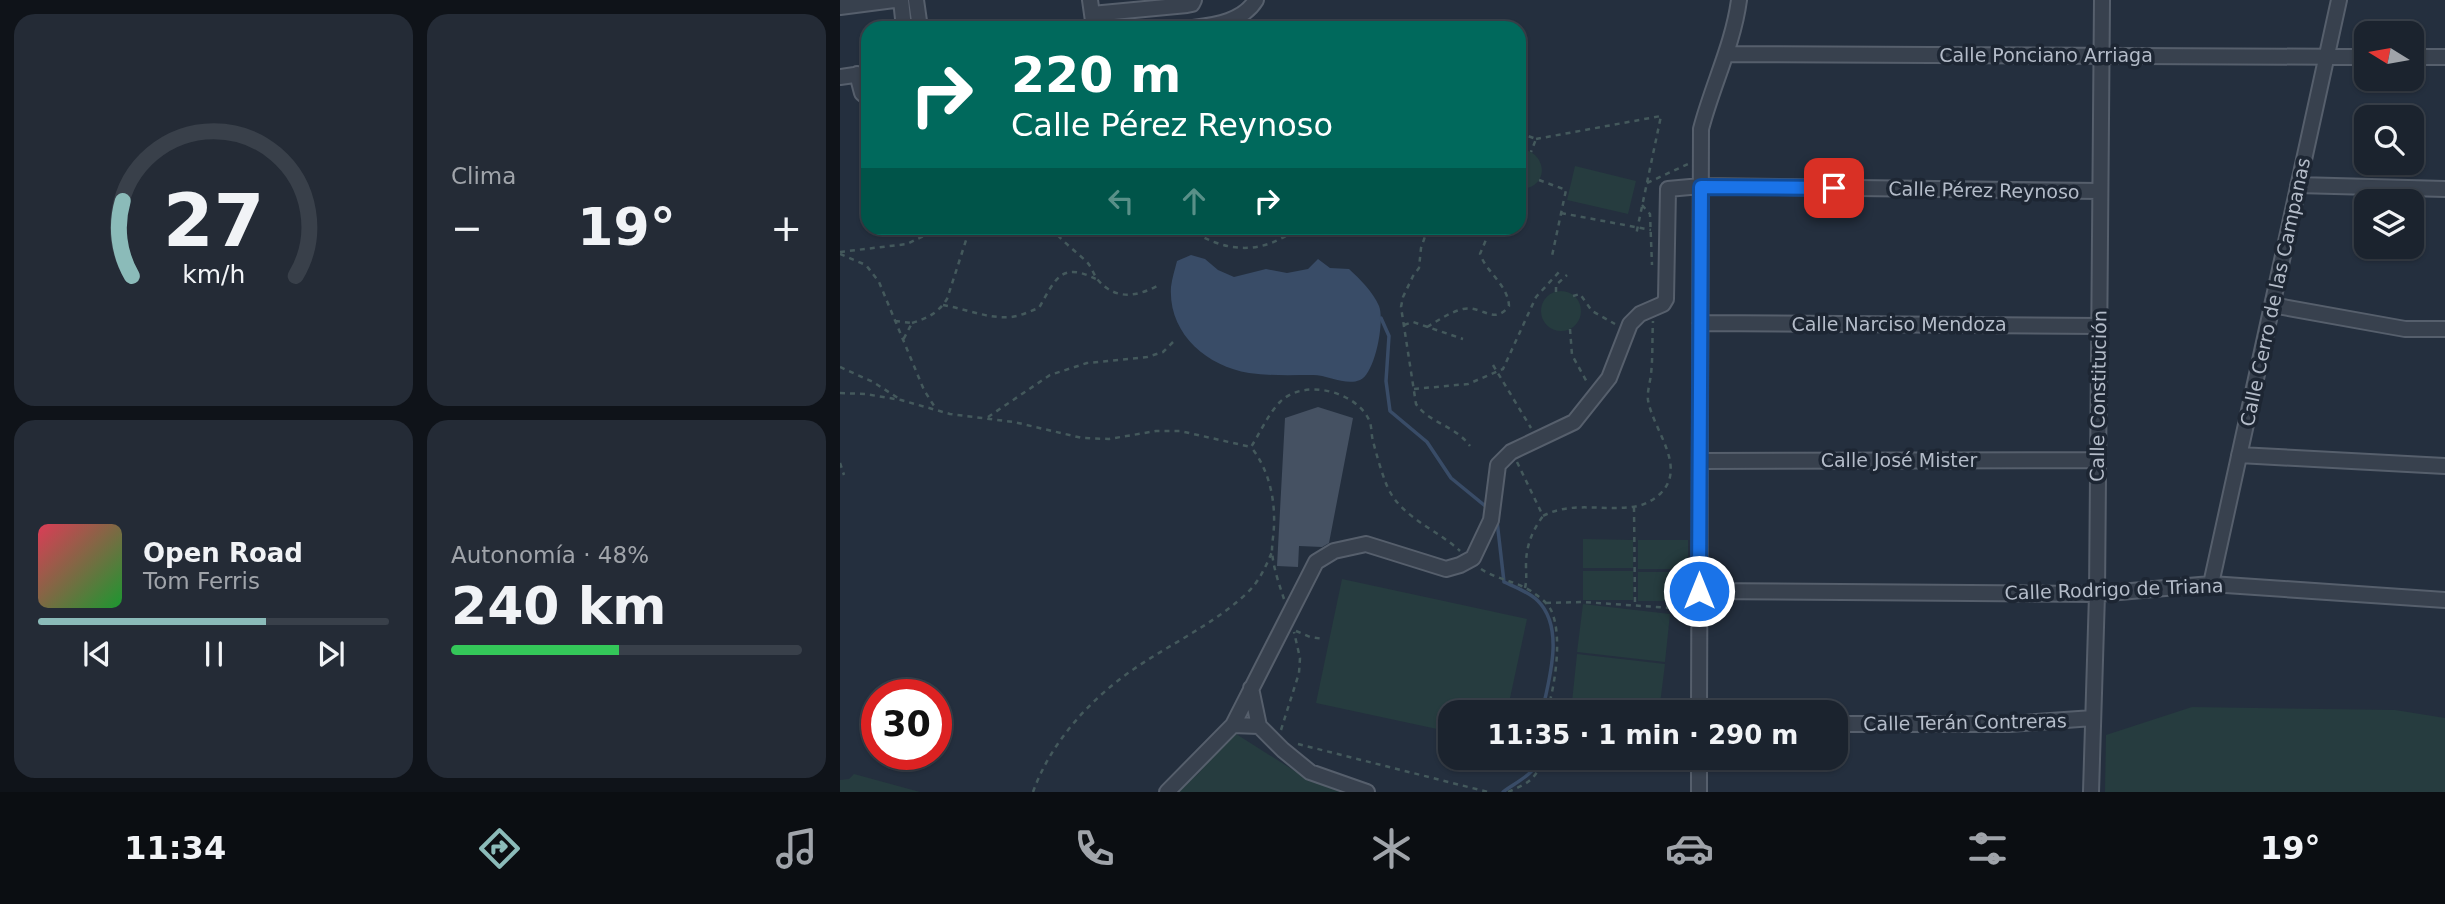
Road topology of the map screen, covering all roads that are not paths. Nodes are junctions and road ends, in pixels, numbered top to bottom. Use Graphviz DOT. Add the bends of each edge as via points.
graph roads {
  1 [pos="894,0"];
  2 [pos="901,0"];
  3 [pos="916,0"];
  4 [pos="1194,0"];
  5 [pos="1739,0"];
  6 [pos="2102,0"];
  7 [pos="2339,0"];
  8 [pos="1256,1"];
  9 [pos="840,7"];
  10 [pos="1092,14"];
  11 [pos="903,21"];
  12 [pos="919,21"];
  13 [pos="1229,21"];
  14 [pos="1727,54"];
  15 [pos="2101,55"];
  16 [pos="2326,57"];
  17 [pos="2354,57"];
  18 [pos="2424,57"];
  19 [pos="2445,57"];
  20 [pos="861,74"];
  21 [pos="840,77"];
  22 [pos="2298,185"];
  23 [pos="1701,187"];
  24 [pos="2445,189"];
  25 [pos="2100,191"];
  26 [pos="2272,305"];
  27 [pos="1700,323"];
  28 [pos="2099,326"];
  29 [pos="2445,329"];
  30 [pos="2239,455"];
  31 [pos="2098,460"];
  32 [pos="1700,461"];
  33 [pos="2445,466"];
  34 [pos="2211,584"];
  35 [pos="1699,591"];
  36 [pos="2097,594"];
  37 [pos="2445,600"];
  38 [pos="1251,688"];
  39 [pos="1699,700"];
  40 [pos="2093,718"];
  41 [pos="1848,724"];
  42 [pos="1233,725"];
  43 [pos="1259,726"];
  44 [pos="1699,770"];
  45 [pos="1167,792"];
  46 [pos="1367,792"];
  47 [pos="1699,792"];
  48 [pos="2091,792"];
  1 -- 9 [label="street"];
  2 -- 11 [label="street"];
  3 -- 12 [label="street"];
  4 -- 10 [label="street" via="1187,5"];
  5 -- 14 [label="street"];
  6 -- 15 [label="street, Calle Constitución"];
  7 -- 16 [label="street, Calle Cerro de las Campanas"];
  8 -- 13 [label="street" via="1245,14"];
  14 -- 15 [label="street, Calle Ponciano Arriaga"];
  14 -- 23 [label="street" via="1701,129"];
  15 -- 16 [label="street, Calle Ponciano Arriaga"];
  15 -- 25 [label="street, Calle Constitución"];
  16 -- 17 [label="street, Calle Ponciano Arriaga"];
  16 -- 22 [label="street, Calle Cerro de las Campanas"];
  18 -- 19 [label="street"];
  20 -- 21 [label="street"];
  22 -- 24 [label="street"];
  22 -- 26 [label="street, Calle Cerro de las Campanas"];
  23 -- 25 [label="street, Calle Pérez Reynoso"];
  23 -- 27 [label="street"];
  23 -- 38 [label="street, Calle Pérez Reynoso" via="1668,189 1663,304 1640,314 1628,328 1609,378 1574,422 1513,452 1498,466 1491,520 1473,558 1446,569 1366,544 1334,551 1316,562"];
  25 -- 28 [label="street, Calle Constitución"];
  26 -- 29 [label="street" via="2405,329"];
  26 -- 30 [label="street, Calle Cerro de las Campanas"];
  27 -- 28 [label="street, Calle Narciso Mendoza"];
  27 -- 32 [label="street"];
  28 -- 31 [label="street, Calle Constitución"];
  30 -- 33 [label="street"];
  30 -- 34 [label="street, Calle Cerro de las Campanas"];
  31 -- 32 [label="street, Calle José Mister"];
  31 -- 36 [label="street, Calle Constitución"];
  32 -- 35 [label="street"];
  34 -- 36 [label="street, Calle Rodrigo de Triana"];
  34 -- 37 [label="street, Calle Rodrigo de Triana"];
  35 -- 36 [label="street, Calle Rodrigo de Triana"];
  35 -- 39 [label="street"];
  36 -- 40 [label="street, Calle Constitución"];
  38 -- 42 [label="street"];
  38 -- 43 [label="street"];
  40 -- 41 [label="street, Calle Terán Contreras" via="2009,724"];
  40 -- 48 [label="street, Calle Constitución"];
  42 -- 43 [label="street"];
  42 -- 45 [label="street"];
  43 -- 46 [label="street" via="1310,772"];
  44 -- 47 [label="street"];
}
